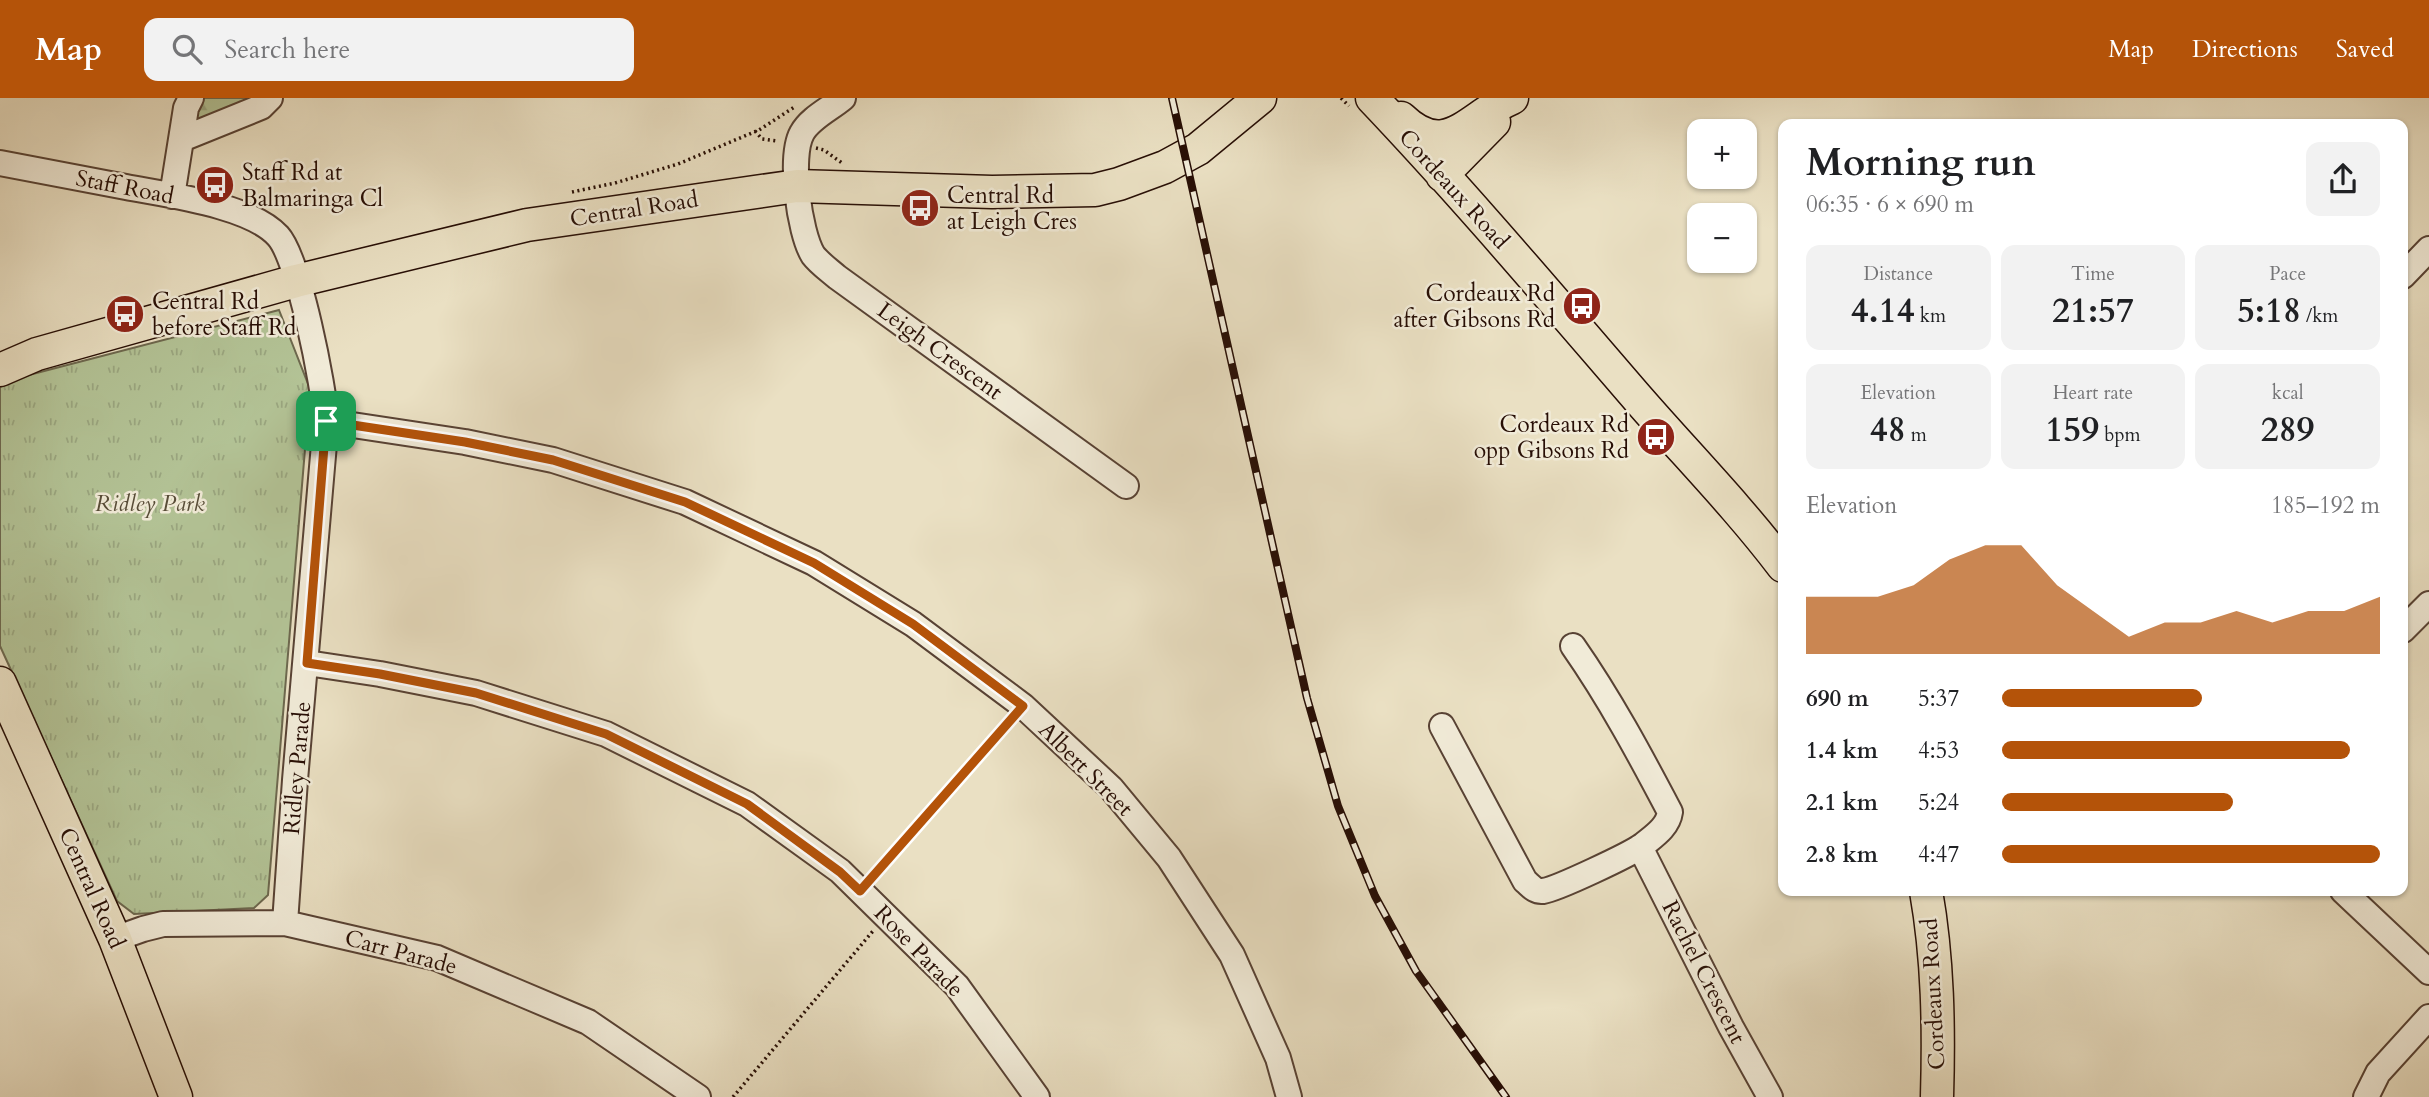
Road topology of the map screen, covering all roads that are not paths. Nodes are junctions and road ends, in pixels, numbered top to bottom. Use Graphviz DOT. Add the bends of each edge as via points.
graph roads {
  1 [pos="191,98"];
  2 [pos="270,98"];
  3 [pos="843,98"];
  4 [pos="1260,98"];
  5 [pos="1372,98"];
  6 [pos="1380,98"];
  7 [pos="1512,98"];
  8 [pos="182,139"];
  9 [pos="0,163"];
  10 [pos="1442,176"];
  11 [pos="797,186"];
  12 [pos="172,196"];
  13 [pos="2429,249"];
  14 [pos="2408,271"];
  15 [pos="296,281"];
  16 [pos="0,370"];
  17 [pos="326,421"];
  18 [pos="1126,486"];
  19 [pos="1778,560"];
  20 [pos="2429,604"];
  21 [pos="2408,625"];
  22 [pos="1573,646"];
  23 [pos="307,663"];
  24 [pos="0,683"];
  25 [pos="1442,726"];
  26 [pos="1640,847"];
  27 [pos="1927,896"];
  28 [pos="2349,896"];
  29 [pos="285,923"];
  30 [pos="116,939"];
  31 [pos="2425,960"];
  32 [pos="2429,1017"];
  33 [pos="176,1097"];
  34 [pos="698,1097"];
  35 [pos="1037,1097"];
  36 [pos="1289,1097"];
  37 [pos="1770,1097"];
  38 [pos="1937,1097"];
  39 [pos="2366,1097"];
  1 -- 8 [label="street"];
  2 -- 8 [label="street" via="261,107"];
  3 -- 11 [label="street, Leigh Crescent" via="803,131 797,144"];
  4 -- 11 [label="main road, Central Road" via="1216,136 1165,167 1095,190"];
  5 -- 10 [label="main road, Cordeaux Road"];
  6 -- 7 [label="main road" via="1420,134 1433,138 1464,128"];
  7 -- 10 [label="main road"];
  8 -- 12 [label="street"];
  9 -- 12 [label="street, Staff Road"];
  10 -- 19 [label="main road, Cordeaux Road"];
  11 -- 15 [label="main road, Central Road" via="527,225"];
  11 -- 18 [label="street, Leigh Crescent" via="800,216 814,257"];
  12 -- 15 [label="street, Staff Road" via="240,213 269,227 285,247"];
  13 -- 14 [label="street"];
  15 -- 16 [label="main road, Central Road" via="37,354"];
  15 -- 17 [label="street, Ridley Parade" via="322,380"];
  17 -- 23 [label="street, Ridley Parade"];
  17 -- 36 [label="street, Albert Street" via="553,460 685,502 814,563 913,624 1023,706 1111,788 1169,858 1232,955 1278,1058"];
  20 -- 21 [label="street"];
  22 -- 26 [label="street" via="1670,812 1665,825"];
  23 -- 29 [label="street, Ridley Parade"];
  23 -- 35 [label="street, Rose Parade" via="476,693 606,734 747,804 840,872 957,986"];
  24 -- 30 [label="main road, Central Road"];
  25 -- 26 [label="street" via="1525,881 1534,889 1557,887"];
  26 -- 37 [label="street, Rachel Crescent"];
  27 -- 38 [label="main road, Cordeaux Road" via="1938,1003"];
  28 -- 31 [label="street"];
  29 -- 30 [label="street, Carr Parade" via="163,924"];
  29 -- 34 [label="street, Carr Parade" via="437,958 588,1023"];
  30 -- 33 [label="main road, Central Road"];
  32 -- 39 [label="street" via="2378,1073"];
}
